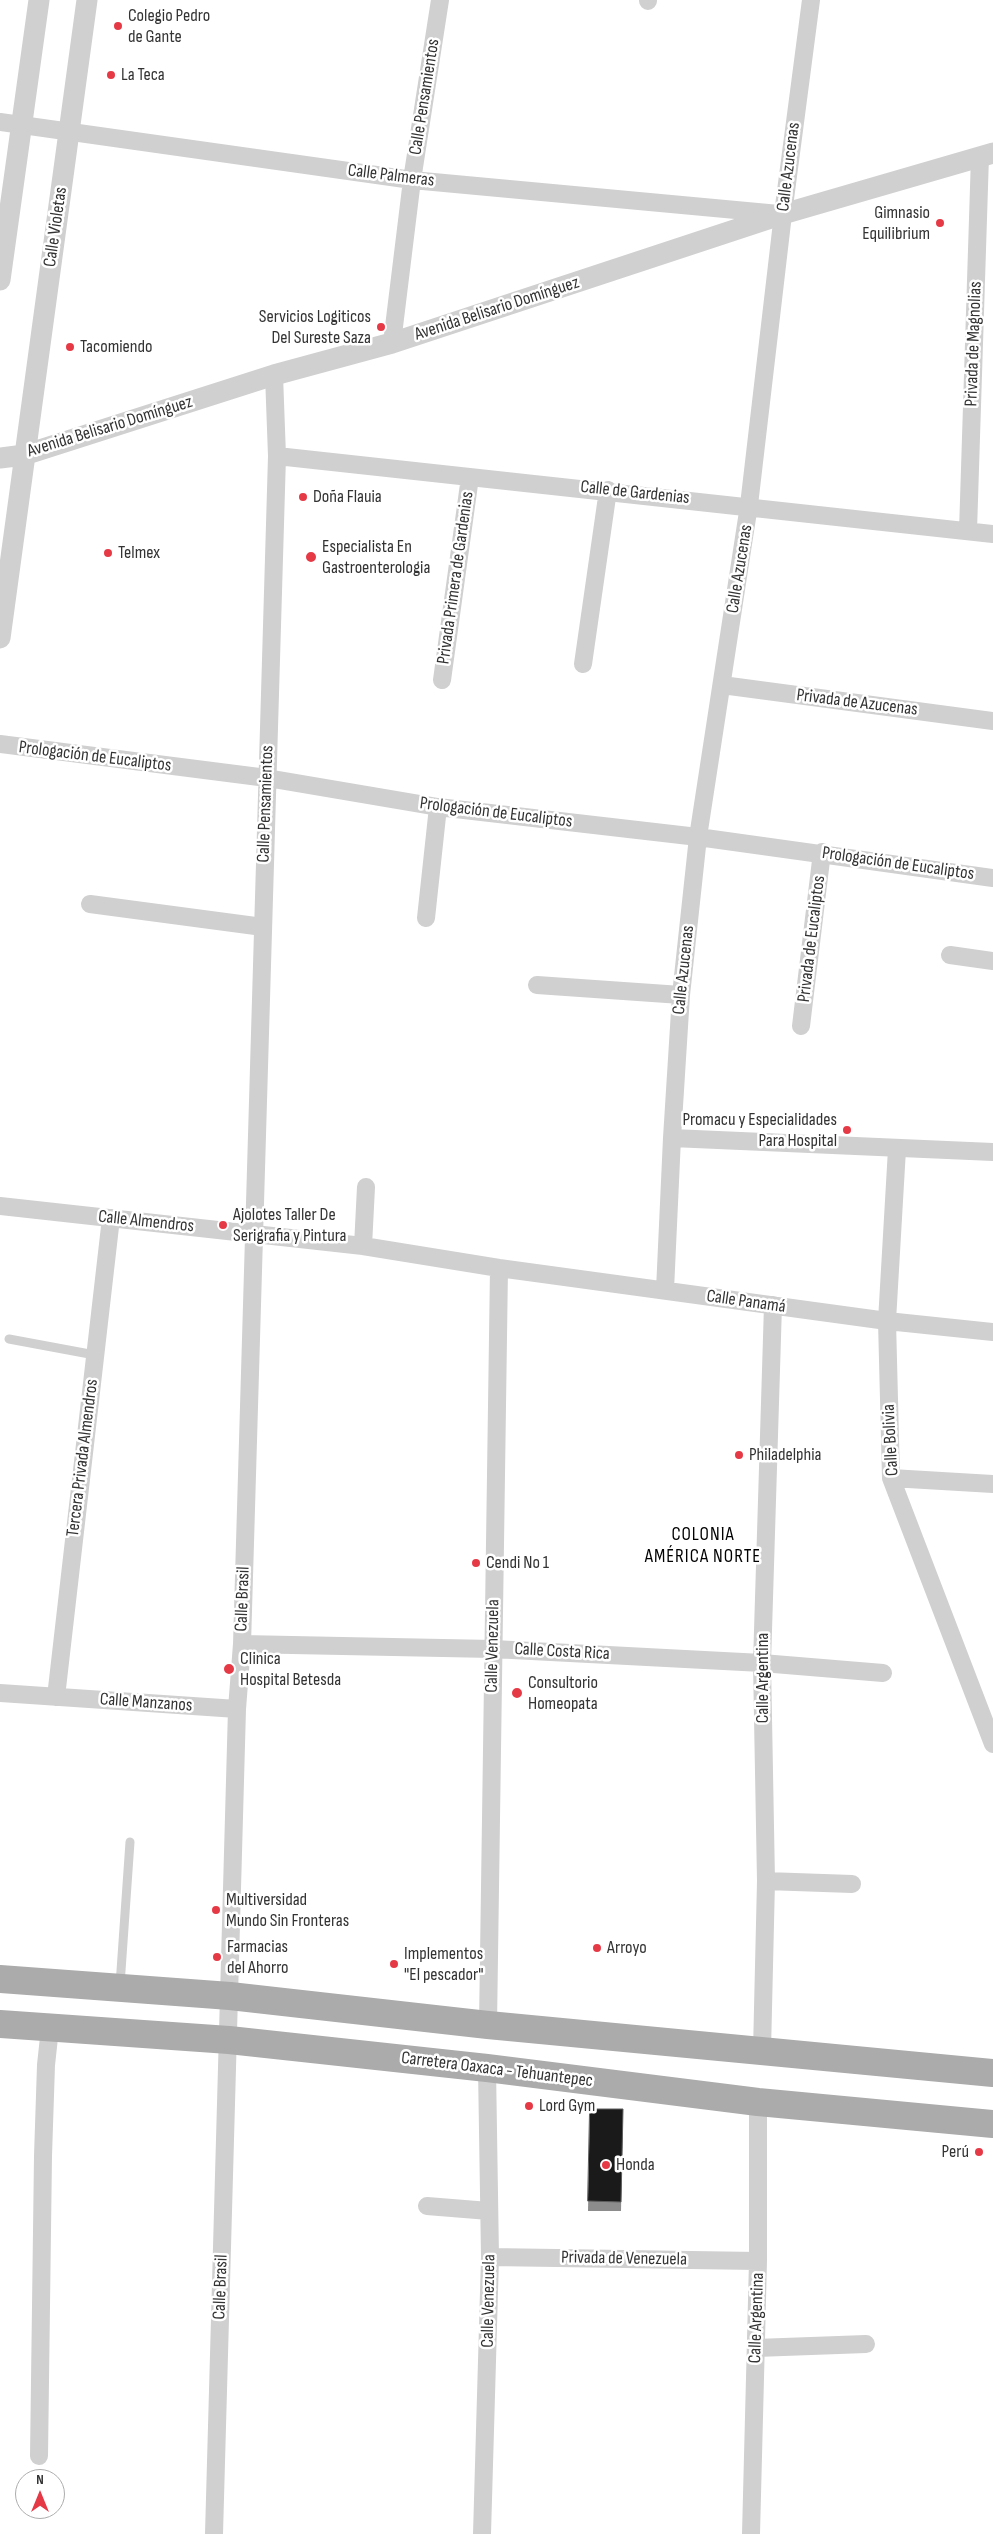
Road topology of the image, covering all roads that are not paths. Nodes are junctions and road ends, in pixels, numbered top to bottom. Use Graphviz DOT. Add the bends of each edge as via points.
graph roads {
  1 [pos="39,0"];
  2 [pos="87,0"];
  3 [pos="440,0"];
  4 [pos="811,0"];
  5 [pos="10,124"];
  6 [pos="69,130"];
  7 [pos="987,154"];
  8 [pos="412,180"];
  9 [pos="783,214"];
  10 [pos="0,280"];
  11 [pos="392,344"];
  12 [pos="274,376"];
  13 [pos="24,455"];
  14 [pos="277,456"];
  15 [pos="0,458"];
  16 [pos="470,476"];
  17 [pos="608,490"];
  18 [pos="749,506"];
  19 [pos="968,531"];
  20 [pos="993,534"];
  21 [pos="0,638"];
  22 [pos="583,664"];
  23 [pos="442,680"];
  24 [pos="722,685"];
  25 [pos="993,721"];
  26 [pos="0,744"];
  27 [pos="267,778"];
  28 [pos="438,807"];
  29 [pos="698,837"];
  30 [pos="822,852"];
  31 [pos="993,878"];
  32 [pos="90,904"];
  33 [pos="426,918"];
  34 [pos="263,927"];
  35 [pos="950,955"];
  36 [pos="993,961"];
  37 [pos="537,985"];
  38 [pos="681,995"];
  39 [pos="801,1026"];
  40 [pos="672,1138"];
  41 [pos="897,1149"];
  42 [pos="993,1152"];
  43 [pos="366,1187"];
  44 [pos="0,1206"];
  45 [pos="111,1218"];
  46 [pos="254,1233"];
  47 [pos="363,1246"];
  48 [pos="499,1268"];
  49 [pos="664,1290"];
  50 [pos="773,1305"];
  51 [pos="886,1321"];
  52 [pos="993,1332"];
  53 [pos="9,1339"];
  54 [pos="95,1355"];
  55 [pos="891,1478"];
  56 [pos="993,1484"];
  57 [pos="242,1644"];
  58 [pos="494,1648"];
  59 [pos="762,1663"];
  60 [pos="883,1674"];
  61 [pos="0,1692"];
  62 [pos="56,1697"];
  63 [pos="237,1709"];
  64 [pos="993,1744"];
  65 [pos="130,1842"];
  66 [pos="766,1881"];
  67 [pos="852,1884"];
  68 [pos="0,1979"];
  69 [pos="120,1988"];
  70 [pos="230,1996"];
  71 [pos="0,2024"];
  72 [pos="488,2025"];
  73 [pos="50,2028"];
  74 [pos="229,2040"];
  75 [pos="762,2051"];
  76 [pos="487,2068"];
  77 [pos="993,2073"];
  78 [pos="758,2102"];
  79 [pos="993,2124"];
  80 [pos="427,2206"];
  81 [pos="489,2211"];
  82 [pos="490,2257"];
  83 [pos="758,2261"];
  84 [pos="866,2344"];
  85 [pos="756,2348"];
  86 [pos="39,2456"];
  87 [pos="214,2534"];
  88 [pos="482,2534"];
  89 [pos="751,2534"];
  1 -- 5 [label="street"];
  2 -- 6 [label="street, Calle Violetas"];
  3 -- 8 [label="street, Calle Pensamientos"];
  4 -- 9 [label="street, Calle Azucenas"];
  5 -- 6 [label="street, Calle Palmeras"];
  5 -- 10 [label="street"];
  6 -- 8 [label="street, Calle Palmeras"];
  6 -- 13 [label="street, Calle Violetas"];
  7 -- 9 [label="street, Avenida Belisario Domínguez"];
  7 -- 19 [label="street, Privada de Magnolias"];
  8 -- 9 [label="street, Calle Palmeras"];
  8 -- 11 [label="street, Calle Pensamientos"];
  9 -- 11 [label="street, Avenida Belisario Domínguez"];
  9 -- 18 [label="street, Calle Azucenas"];
  11 -- 12 [label="street, Avenida Belisario Domínguez"];
  12 -- 13 [label="street, Avenida Belisario Domínguez"];
  12 -- 14 [label="street, Calle Pensamientos"];
  13 -- 15 [label="street, Avenida Belisario Domínguez"];
  13 -- 21 [label="street, Calle Violetas"];
  14 -- 16 [label="street, Calle de Gardenias"];
  14 -- 27 [label="street, Calle Pensamientos"];
  16 -- 17 [label="street, Calle de Gardenias"];
  16 -- 23 [label="street, Privada Primera de Gardenias"];
  17 -- 18 [label="street, Calle de Gardenias"];
  17 -- 22 [label="street"];
  18 -- 19 [label="street, Calle de Gardenias"];
  18 -- 24 [label="street, Calle Azucenas"];
  19 -- 20 [label="street, Calle de Gardenias"];
  24 -- 25 [label="street, Privada de Azucenas"];
  24 -- 29 [label="street, Calle Azucenas"];
  26 -- 27 [label="street, Prologación de Eucaliptos"];
  27 -- 28 [label="street, Prologación de Eucaliptos"];
  27 -- 34 [label="street, Calle Pensamientos"];
  28 -- 29 [label="street, Prologación de Eucaliptos"];
  28 -- 33 [label="street"];
  29 -- 30 [label="street, Prologación de Eucaliptos"];
  29 -- 38 [label="street, Calle Azucenas"];
  30 -- 31 [label="street, Prologación de Eucaliptos"];
  30 -- 39 [label="street, Privada de Eucaliptos"];
  32 -- 34 [label="street"];
  34 -- 46 [label="street, Calle Pensamientos"];
  35 -- 36 [label="street"];
  37 -- 38 [label="street"];
  38 -- 40 [label="street, Calle Azucenas"];
  40 -- 41 [label="street"];
  40 -- 49 [label="street, Calle Azucenas"];
  41 -- 42 [label="street"];
  41 -- 51 [label="street, Calle Bolivia"];
  43 -- 47 [label="street"];
  44 -- 45 [label="street, Calle Almendros"];
  45 -- 46 [label="street, Calle Almendros"];
  45 -- 54 [label="street, Tercera Privada Almendros"];
  46 -- 47 [label="street, Calle Almendros"];
  46 -- 57 [label="street, Calle Brasil"];
  47 -- 48 [label="street, Calle Almendros"];
  48 -- 49 [label="street, Calle Panamá"];
  48 -- 58 [label="street, Calle Venezuela"];
  49 -- 50 [label="street, Calle Panamá"];
  50 -- 51 [label="street, Calle Panamá"];
  50 -- 59 [label="street, Calle Argentina"];
  51 -- 52 [label="street, Calle Panamá"];
  51 -- 55 [label="street, Calle Bolivia"];
  53 -- 54 [label="lane"];
  54 -- 62 [label="street, Tercera Privada Almendros"];
  55 -- 56 [label="street"];
  55 -- 64 [label="street, Calle Bolivia"];
  57 -- 58 [label="street, Calle Costa Rica"];
  57 -- 63 [label="street, Calle Brasil"];
  58 -- 59 [label="street, Calle Costa Rica"];
  58 -- 72 [label="street, Calle Venezuela"];
  59 -- 60 [label="street, Calle Costa Rica"];
  59 -- 66 [label="street, Calle Argentina"];
  61 -- 62 [label="street, Calle Manzanos"];
  62 -- 63 [label="street, Calle Manzanos"];
  63 -- 70 [label="street, Calle Brasil"];
  65 -- 69 [label="lane"];
  66 -- 67 [label="street"];
  66 -- 75 [label="street, Calle Argentina"];
  68 -- 69 [label="main road"];
  69 -- 70 [label="main road"];
  70 -- 72 [label="main road"];
  70 -- 74 [label="street, Calle Brasil"];
  71 -- 73 [label="main road, Carretera Oaxaca - Tehuantepec"];
  72 -- 75 [label="main road"];
  73 -- 74 [label="main road, Carretera Oaxaca - Tehuantepec"];
  73 -- 86 [label="street" via="43,2156"];
  74 -- 76 [label="main road, Carretera Oaxaca - Tehuantepec"];
  74 -- 87 [label="street, Calle Brasil"];
  75 -- 77 [label="main road"];
  76 -- 78 [label="main road, Carretera Oaxaca - Tehuantepec"];
  76 -- 81 [label="street, Calle Venezuela"];
  78 -- 79 [label="main road, Carretera Oaxaca - Tehuantepec"];
  78 -- 83 [label="street, Calle Argentina"];
  80 -- 81 [label="street"];
  81 -- 82 [label="street, Calle Venezuela"];
  82 -- 83 [label="street, Privada de Venezuela"];
  82 -- 88 [label="street, Calle Venezuela"];
  83 -- 85 [label="street, Calle Argentina"];
  84 -- 85 [label="street"];
  85 -- 89 [label="street, Calle Argentina"];
}
